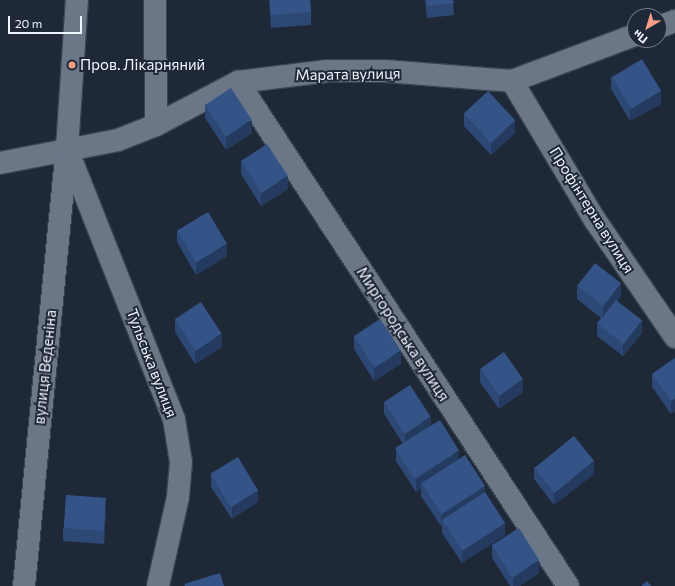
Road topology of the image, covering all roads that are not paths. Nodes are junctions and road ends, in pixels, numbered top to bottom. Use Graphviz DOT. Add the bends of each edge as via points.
graph roads {
  1 [pos="77,0"];
  2 [pos="155,0"];
  3 [pos="627,38"];
  4 [pos="512,81"];
  5 [pos="238,82"];
  6 [pos="156,125"];
  7 [pos="67,149"];
  8 [pos="0,162"];
  9 [pos="675,337"];
  10 [pos="24,586"];
  11 [pos="158,586"];
  12 [pos="568,586"];
  1 -- 7 [label="street, вулиця Веденіна"];
  2 -- 6 [label="street"];
  3 -- 4 [label="street, Марата вулиця"];
  4 -- 5 [label="street, Марата вулиця" via="385,71 334,71"];
  4 -- 9 [label="street, Профінтерна вулиця" via="595,220"];
  5 -- 6 [label="street, Марата вулиця"];
  5 -- 12 [label="street, Миргородська вулиця"];
  6 -- 7 [label="street, Марата вулиця" via="118,140"];
  7 -- 8 [label="street, Марата вулиця"];
  7 -- 10 [label="street, вулиця Веденіна"];
  7 -- 11 [label="street, Тульська вулиця" via="174,419 181,462 178,497"];
}
